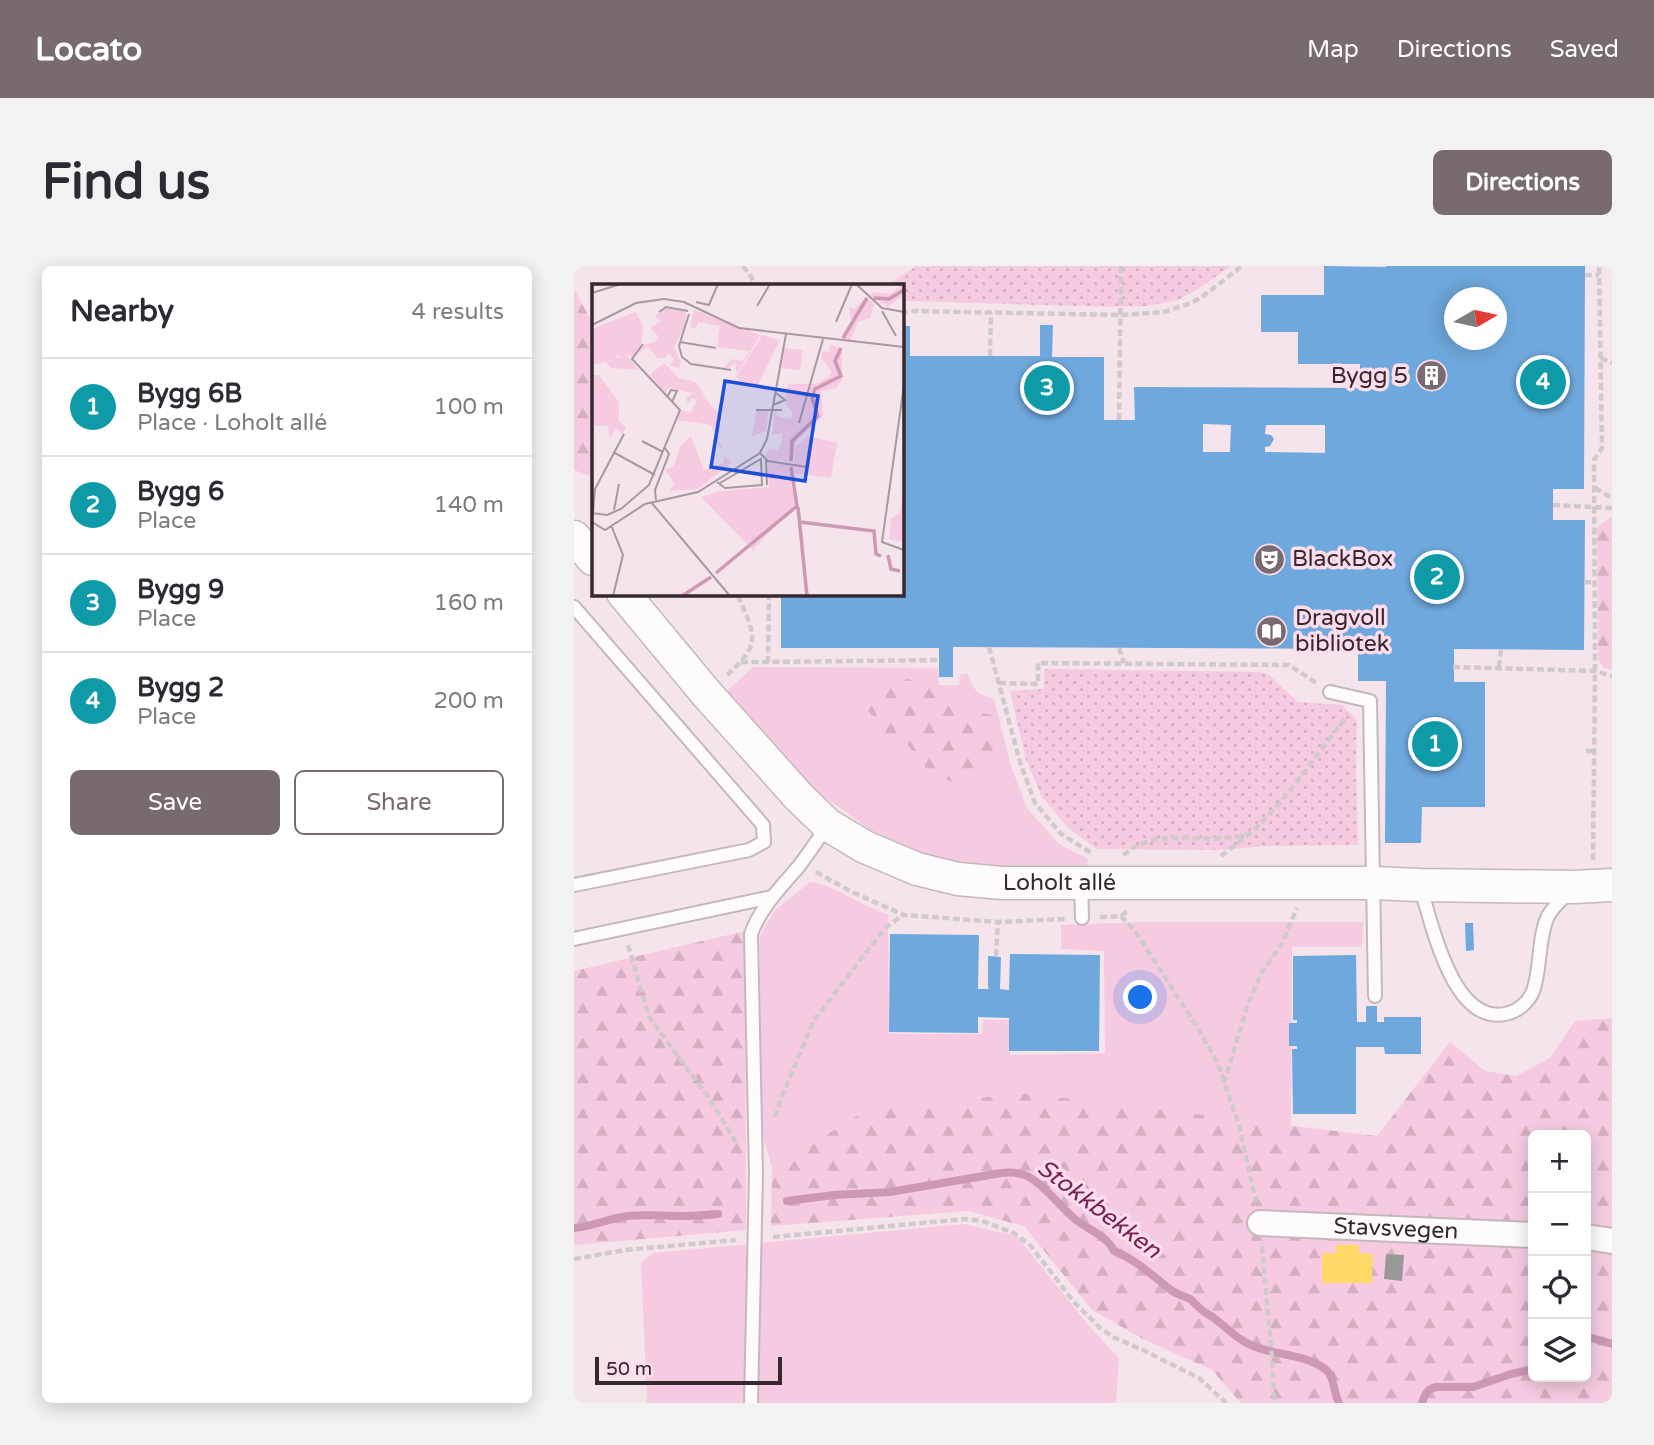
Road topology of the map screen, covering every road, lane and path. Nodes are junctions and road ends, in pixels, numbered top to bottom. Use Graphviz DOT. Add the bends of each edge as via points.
graph roads {
  1 [pos="743,266"];
  2 [pos="1121,266"];
  3 [pos="1242,266"];
  4 [pos="1599,266"];
  5 [pos="1585,275"];
  6 [pos="1600,275"];
  7 [pos="756,284"];
  8 [pos="903,313"];
  9 [pos="991,313"];
  10 [pos="1121,315"];
  11 [pos="990,356"];
  12 [pos="1601,358"];
  13 [pos="1612,363"];
  14 [pos="1119,420"];
  15 [pos="1594,488"];
  16 [pos="1612,498"];
  17 [pos="1553,505"];
  18 [pos="1612,508"];
  19 [pos="574,537"];
  20 [pos="592,558"];
  21 [pos="1584,582"];
  22 [pos="1595,583"];
  23 [pos="625,595"];
  24 [pos="738,595"];
  25 [pos="769,595"];
  26 [pos="574,607"];
  27 [pos="989,648"];
  28 [pos="1119,648"];
  29 [pos="1501,649"];
  30 [pos="939,660"];
  31 [pos="768,662"];
  32 [pos="740,663"];
  33 [pos="1124,663"];
  34 [pos="1453,667"];
  35 [pos="1499,667"];
  36 [pos="1595,671"];
  37 [pos="1612,676"];
  38 [pos="999,683"];
  39 [pos="1330,692"];
  40 [pos="706,693"];
  41 [pos="1363,699"];
  42 [pos="1586,751"];
  43 [pos="1594,751"];
  44 [pos="828,825"];
  45 [pos="1252,831"];
  46 [pos="1103,855"];
  47 [pos="1113,855"];
  48 [pos="1123,856"];
  49 [pos="1135,856"];
  50 [pos="1234,856"];
  51 [pos="801,863"];
  52 [pos="1081,883"];
  53 [pos="1373,883"];
  54 [pos="574,885"];
  55 [pos="1419,885"];
  56 [pos="1594,885"];
  57 [pos="772,897"];
  58 [pos="1297,907"];
  59 [pos="904,915"];
  60 [pos="1082,918"];
  61 [pos="998,922"];
  62 [pos="624,929"];
  63 [pos="574,939"];
  64 [pos="996,957"];
  65 [pos="1375,996"];
  66 [pos="1224,1084"];
  67 [pos="774,1122"];
  68 [pos="756,1174"];
  69 [pos="1260,1223"];
  70 [pos="1528,1234"];
  71 [pos="754,1238"];
  72 [pos="1591,1238"];
  73 [pos="1612,1241"];
  74 [pos="574,1259"];
  75 [pos="751,1403"];
  76 [pos="1227,1403"];
  77 [pos="1273,1403"];
  1 -- 7 [label="path"];
  2 -- 10 [label="path"];
  3 -- 10 [label="path" via="1191,303 1164,312"];
  4 -- 6 [label="path"];
  5 -- 6 [label="path"];
  6 -- 12 [label="path"];
  8 -- 9 [label="path"];
  9 -- 10 [label="path"];
  9 -- 11 [label="path"];
  10 -- 14 [label="path"];
  12 -- 13 [label="path"];
  12 -- 15 [label="path" via="1602,448 1594,460"];
  15 -- 16 [label="path"];
  15 -- 22 [label="path"];
  17 -- 18 [label="path, bridge"];
  19 -- 20 [label="street"];
  21 -- 22 [label="path"];
  22 -- 36 [label="path"];
  23 -- 40 [label="street, Loholt allé"];
  24 -- 32 [label="path" via="753,639"];
  25 -- 31 [label="path"];
  26 -- 54 [label="lane" via="763,825 764,842 749,850"];
  27 -- 38 [label="path"];
  28 -- 33 [label="path"];
  29 -- 35 [label="path"];
  30 -- 31 [label="path"];
  31 -- 32 [label="path"];
  32 -- 40 [label="path"];
  33 -- 38 [label="path" via="1038,663 1038,684"];
  33 -- 39 [label="path" via="1289,665"];
  34 -- 35 [label="path"];
  35 -- 36 [label="path"];
  36 -- 37 [label="path"];
  36 -- 43 [label="path"];
  38 -- 46 [label="path" via="1035,803 1061,834 1093,854"];
  39 -- 41 [label="lane"];
  40 -- 44 [label="street, Loholt allé"];
  41 -- 45 [label="path"];
  41 -- 53 [label="lane" via="1370,701"];
  42 -- 43 [label="path"];
  43 -- 56 [label="path"];
  44 -- 51 [label="lane"];
  44 -- 52 [label="street, Loholt allé" via="866,847 937,875 1002,883"];
  45 -- 48 [label="path" via="1218,838 1160,839"];
  45 -- 50 [label="path" via="1221,856"];
  47 -- 48 [label="path"];
  48 -- 49 [label="path"];
  51 -- 57 [label="lane"];
  51 -- 59 [label="path"];
  52 -- 53 [label="street, Loholt allé"];
  52 -- 60 [label="lane"];
  53 -- 55 [label="street, Loholt allé"];
  53 -- 65 [label="lane"];
  55 -- 56 [label="street, Loholt allé"];
  55 -- 56 [label="lane" via="1442,957 1458,990 1472,1006 1498,1015 1520,1007 1533,990 1548,917"];
  57 -- 62 [label="lane"];
  57 -- 68 [label="lane" via="751,934"];
  58 -- 66 [label="path" via="1248,1004"];
  59 -- 61 [label="path"];
  59 -- 67 [label="path" via="885,928 814,1020"];
  60 -- 61 [label="path"];
  60 -- 66 [label="path" via="1121,916 1137,934 1199,1030"];
  61 -- 64 [label="path"];
  62 -- 63 [label="lane"];
  62 -- 68 [label="path" via="649,1017 709,1098"];
  66 -- 69 [label="path" via="1239,1125"];
  68 -- 71 [label="lane"];
  69 -- 70 [label="street, Stavsvegen"];
  69 -- 77 [label="path"];
  71 -- 74 [label="path"];
  71 -- 75 [label="lane"];
  71 -- 76 [label="path" via="965,1219 998,1226 1030,1245 1100,1328 1199,1378"];
  72 -- 73 [label="street"];
}
